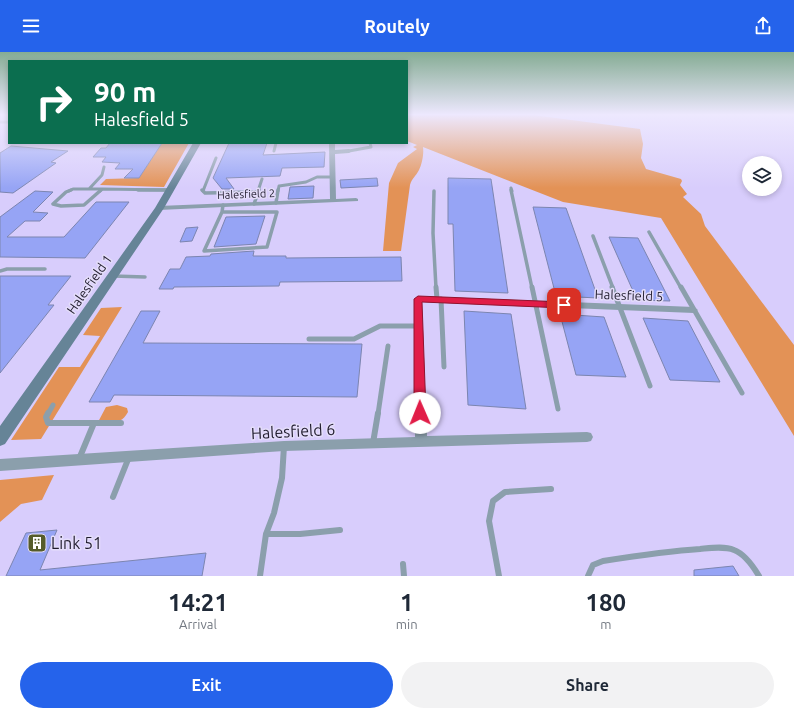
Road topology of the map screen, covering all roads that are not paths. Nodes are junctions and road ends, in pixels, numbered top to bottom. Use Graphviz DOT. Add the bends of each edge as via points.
graph roads {
  1 [pos="196,144"];
  2 [pos="276,144"];
  3 [pos="332,144"];
  4 [pos="370,144"];
  5 [pos="349,151"];
  6 [pos="274,152"];
  7 [pos="332,152"];
  8 [pos="216,158"];
  9 [pos="104,167"];
  10 [pos="333,177"];
  11 [pos="262,179"];
  12 [pos="511,188"];
  13 [pos="89,189"];
  14 [pos="102,189"];
  15 [pos="169,190"];
  16 [pos="434,191"];
  17 [pos="258,192"];
  18 [pos="356,200"];
  19 [pos="333,201"];
  20 [pos="254,204"];
  21 [pos="276,204"];
  22 [pos="159,208"];
  23 [pos="223,208"];
  24 [pos="649,232"];
  25 [pos="592,236"];
  26 [pos="45,269"];
  27 [pos="0,271"];
  28 [pos="111,276"];
  29 [pos="145,277"];
  30 [pos="439,299"];
  31 [pos="536,304"];
  32 [pos="620,307"];
  33 [pos="694,310"];
  34 [pos="418,326"];
  35 [pos="308,339"];
  36 [pos="388,346"];
  37 [pos="444,367"];
  38 [pos="650,386"];
  39 [pos="742,393"];
  40 [pos="53,405"];
  41 [pos="558,409"];
  42 [pos="94,422"];
  43 [pos="121,423"];
  44 [pos="2,433"];
  45 [pos="587,436"];
  46 [pos="420,442"];
  47 [pos="372,444"];
  48 [pos="284,446"];
  49 [pos="129,457"];
  50 [pos="78,461"];
  51 [pos="0,465"];
  52 [pos="551,489"];
  53 [pos="113,497"];
  54 [pos="340,530"];
  55 [pos="266,534"];
  56 [pos="403,564"];
  57 [pos="260,576"];
  58 [pos="404,576"];
  59 [pos="500,576"];
  60 [pos="588,576"];
  61 [pos="759,576"];
  1 -- 15 [label="street, Halesfield 1"];
  2 -- 6 [label="lane"];
  3 -- 7 [label="street"];
  4 -- 5 [label="lane" via="371,147"];
  5 -- 7 [label="street"];
  7 -- 10 [label="street"];
  8 -- 17 [label="lane" via="202,190 205,193"];
  9 -- 13 [label="lane" via="102,175"];
  10 -- 19 [label="street"];
  10 -- 21 [label="lane" via="316,177 306,182 279,186"];
  11 -- 17 [label="lane"];
  12 -- 31 [label="lane"];
  13 -- 14 [label="lane"];
  13 -- 14 [label="lane" via="68,190 53,204 84,205"];
  14 -- 15 [label="lane"];
  15 -- 22 [label="street, Halesfield 1"];
  16 -- 30 [label="lane" via="432,233"];
  17 -- 20 [label="lane"];
  18 -- 19 [label="street, Halesfield 2"];
  19 -- 21 [label="street, Halesfield 2"];
  20 -- 21 [label="street, Halesfield 2"];
  20 -- 23 [label="street, Halesfield 2"];
  22 -- 23 [label="street, Halesfield 2"];
  22 -- 28 [label="street, Halesfield 1"];
  23 -- 23 [label="lane" via="204,252 267,247 277,212"];
  24 -- 33 [label="lane"];
  25 -- 32 [label="lane"];
  26 -- 27 [label="lane"];
  28 -- 29 [label="lane"];
  28 -- 44 [label="street, Halesfield 1"];
  30 -- 31 [label="street, Halesfield 5"];
  30 -- 34 [label="street, Halesfield 5" via="418,299"];
  30 -- 37 [label="lane"];
  31 -- 32 [label="street, Halesfield 5"];
  31 -- 41 [label="lane"];
  32 -- 33 [label="street, Halesfield 5"];
  32 -- 38 [label="lane"];
  33 -- 39 [label="lane"];
  34 -- 35 [label="lane" via="380,326 354,339"];
  34 -- 46 [label="street, Halesfield 5"];
  36 -- 47 [label="lane"];
  40 -- 42 [label="lane" via="46,417 48,423"];
  42 -- 43 [label="lane"];
  42 -- 50 [label="lane"];
  45 -- 46 [label="street, Halesfield 6"];
  46 -- 47 [label="street, Halesfield 6"];
  47 -- 48 [label="street, Halesfield 6"];
  48 -- 49 [label="street, Halesfield 6"];
  48 -- 55 [label="lane" via="282,478"];
  49 -- 50 [label="street, Halesfield 6"];
  49 -- 53 [label="lane"];
  50 -- 51 [label="street, Halesfield 6"];
  52 -- 59 [label="lane" via="505,492 493,501 489,521"];
  54 -- 55 [label="lane"];
  55 -- 57 [label="lane"];
  56 -- 58 [label="lane"];
  60 -- 61 [label="lane" via="593,565 603,561 701,548 733,550 754,567"];
}
